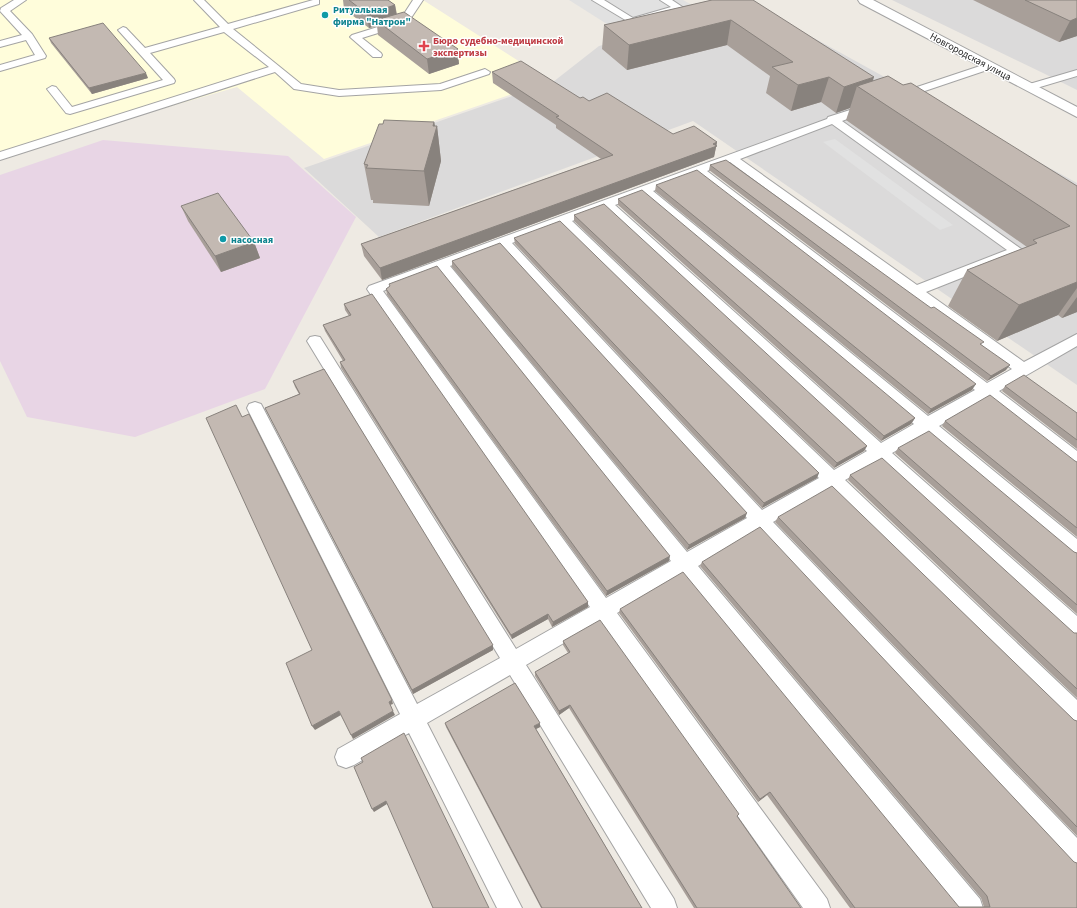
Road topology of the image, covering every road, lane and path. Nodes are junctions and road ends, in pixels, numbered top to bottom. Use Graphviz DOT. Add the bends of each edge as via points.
graph roads {
  1 [pos="21,0"];
  2 [pos="199,0"];
  3 [pos="418,0"];
  4 [pos="597,0"];
  5 [pos="665,0"];
  6 [pos="864,0"];
  7 [pos="316,2"];
  8 [pos="226,28"];
  9 [pos="123,30"];
  10 [pos="29,36"];
  11 [pos="0,44"];
  12 [pos="143,52"];
  13 [pos="377,55"];
  14 [pos="989,66"];
  15 [pos="0,68"];
  16 [pos="277,68"];
  17 [pos="485,72"];
  18 [pos="1077,73"];
  19 [pos="1030,87"];
  20 [pos="52,89"];
  21 [pos="1077,113"];
  22 [pos="832,119"];
  23 [pos="0,156"];
  24 [pos="730,157"];
  25 [pos="696,169"];
  26 [pos="643,189"];
  27 [pos="606,203"];
  28 [pos="562,219"];
  29 [pos="503,241"];
  30 [pos="441,264"];
  31 [pos="915,291"];
  32 [pos="1077,338"];
  33 [pos="315,341"];
  34 [pos="1023,369"];
  35 [pos="985,390"];
  36 [pos="255,408"];
  37 [pos="925,425"];
  38 [pos="879,451"];
  39 [pos="1077,460"];
  40 [pos="830,479"];
  41 [pos="759,520"];
  42 [pos="1077,550"];
  43 [pos="684,563"];
  44 [pos="603,610"];
  45 [pos="1077,629"];
  46 [pos="514,661"];
  47 [pos="1077,715"];
  48 [pos="413,719"];
  49 [pos="346,757"];
  50 [pos="1077,855"];
  51 [pos="510,908"];
  52 [pos="665,908"];
  53 [pos="818,908"];
  54 [pos="972,908"];
  1 -- 10 [label="lane" via="4,10"];
  2 -- 8 [label="lane"];
  3 -- 13 [label="lane" via="404,22 355,37"];
  4 -- 5 [label="lane" via="632,21 679,8"];
  6 -- 14 [label="street, Новгородская улица"];
  7 -- 8 [label="lane"];
  8 -- 12 [label="lane"];
  8 -- 16 [label="lane"];
  9 -- 12 [label="lane"];
  10 -- 11 [label="lane"];
  10 -- 15 [label="lane" via="41,56"];
  12 -- 20 [label="lane" via="170,81 70,111"];
  14 -- 19 [label="street, Новгородская улица"];
  14 -- 22 [label="lane"];
  16 -- 17 [label="lane" via="298,88 339,93 441,87"];
  16 -- 23 [label="lane"];
  18 -- 19 [label="lane"];
  19 -- 21 [label="street, Новгородская улица"];
  22 -- 24 [label="lane"];
  22 -- 31 [label="lane" via="1017,251"];
  24 -- 25 [label="lane"];
  24 -- 31 [label="lane"];
  25 -- 26 [label="lane"];
  25 -- 35 [label="lane"];
  26 -- 27 [label="lane"];
  26 -- 37 [label="lane"];
  27 -- 28 [label="lane"];
  27 -- 38 [label="lane"];
  28 -- 29 [label="lane"];
  28 -- 40 [label="lane"];
  29 -- 30 [label="lane"];
  29 -- 41 [label="lane"];
  30 -- 43 [label="lane"];
  30 -- 44 [label="lane" via="374,289"];
  31 -- 34 [label="lane"];
  32 -- 34 [label="lane"];
  33 -- 46 [label="lane"];
  34 -- 35 [label="lane"];
  35 -- 37 [label="lane"];
  35 -- 39 [label="lane"];
  36 -- 48 [label="lane"];
  37 -- 38 [label="lane"];
  37 -- 42 [label="lane"];
  38 -- 40 [label="lane"];
  38 -- 45 [label="lane"];
  40 -- 41 [label="lane"];
  40 -- 47 [label="lane"];
  41 -- 43 [label="lane"];
  41 -- 50 [label="lane"];
  43 -- 44 [label="lane"];
  43 -- 54 [label="lane"];
  44 -- 46 [label="lane"];
  44 -- 53 [label="lane"];
  46 -- 48 [label="lane"];
  46 -- 52 [label="lane"];
  48 -- 49 [label="lane"];
  48 -- 51 [label="lane"];
}
